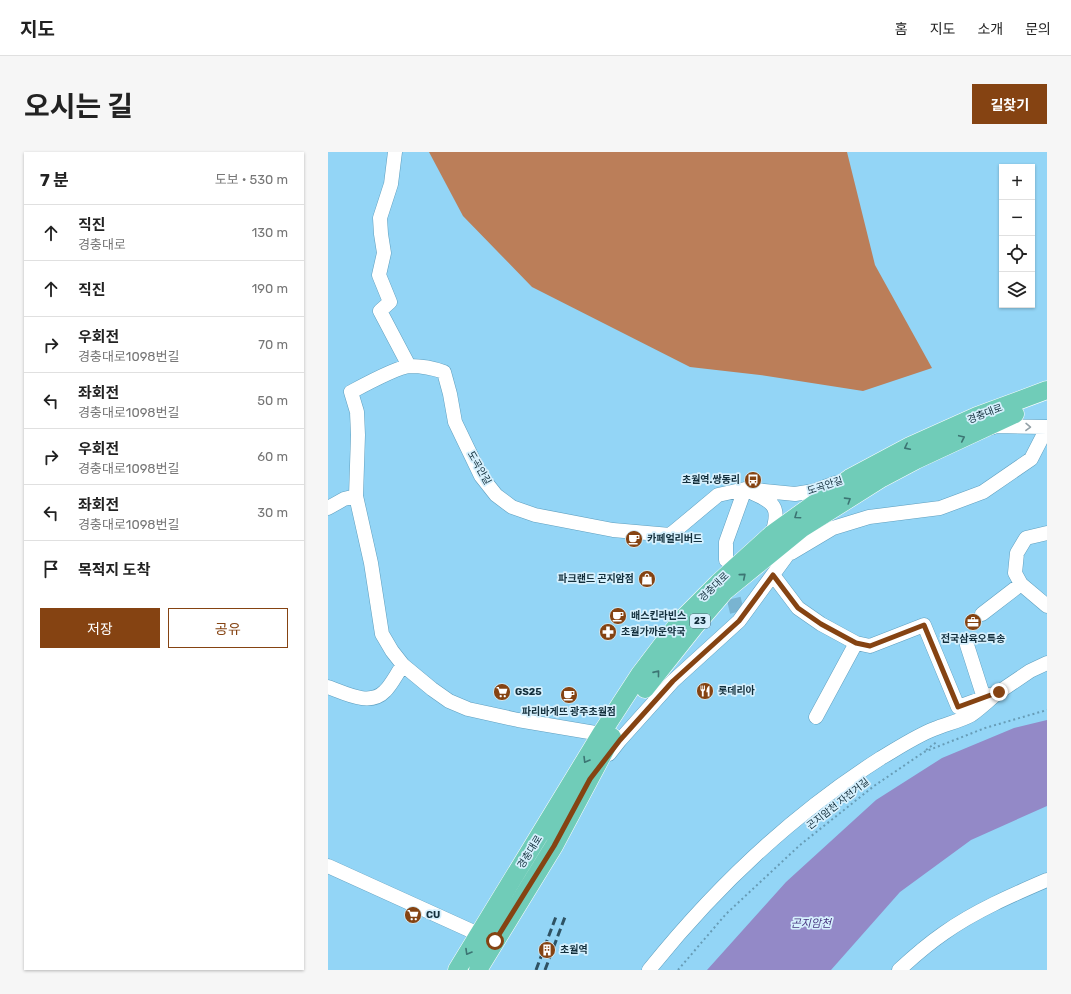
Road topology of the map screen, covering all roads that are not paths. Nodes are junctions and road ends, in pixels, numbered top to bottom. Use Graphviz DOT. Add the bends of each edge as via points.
graph roads {
  1 [pos="395,152"];
  2 [pos="409,366"];
  3 [pos="1047,390"];
  4 [pos="1047,403"];
  5 [pos="1047,428"];
  6 [pos="982,429"];
  7 [pos="850,478"];
  8 [pos="745,489"];
  9 [pos="356,496"];
  10 [pos="328,508"];
  11 [pos="801,529"];
  12 [pos="1047,533"];
  13 [pos="772,534"];
  14 [pos="788,554"];
  15 [pos="726,560"];
  16 [pos="773,575"];
  17 [pos="1021,584"];
  18 [pos="1047,606"];
  19 [pos="982,614"];
  20 [pos="856,643"];
  21 [pos="967,645"];
  22 [pos="1047,663"];
  23 [pos="403,665"];
  24 [pos="328,687"];
  25 [pos="999,692"];
  26 [pos="984,698"];
  27 [pos="816,717"];
  28 [pos="601,734"];
  29 [pos="590,779"];
  30 [pos="328,866"];
  31 [pos="516,875"];
  32 [pos="1047,880"];
  33 [pos="509,918"];
  34 [pos="478,934"];
  35 [pos="495,941"];
  36 [pos="458,970"];
  37 [pos="478,970"];
  38 [pos="649,970"];
  39 [pos="899,970"];
  1 -- 2 [label="street" via="391,184 380,218 384,253 379,275 390,302 380,311"];
  2 -- 8 [label="street, 도곡안길" via="444,372 456,422 481,476 496,495 512,507 535,515 613,530 670,535 718,495"];
  2 -- 9 [label="street, 도곡안길" via="351,392 357,412"];
  3 -- 7 [label="main road, 경충대로 / 23, one-way" via="977,416 910,446"];
  4 -- 6 [label="main road, 경충대로 / 23"];
  6 -- 5 [label="street, one-way" via="997,426"];
  5 -- 14 [label="street" via="1031,459 983,492 940,508 869,517 833,528"];
  11 -- 6 [label="main road, 경충대로 / 23, one-way" via="882,478"];
  7 -- 8 [label="street, 도곡안길" via="814,492 796,494"];
  7 -- 13 [label="main road, 경충대로 / 23, one-way"];
  8 -- 13 [label="street" via="766,498 774,506 777,519"];
  8 -- 15 [label="street" via="726,542"];
  9 -- 10 [label="street"];
  9 -- 23 [label="street" via="371,563 382,634"];
  11 -- 14 [label="street" via="797,542"];
  29 -- 11 [label="main road, 경충대로 / 23, one-way" via="614,735 650,680 695,626 725,591"];
  12 -- 17 [label="street" via="1026,538 1016,553 1015,573"];
  13 -- 28 [label="main road, 경충대로 / 23" via="718,582 681,620 640,674"];
  14 -- 16 [label="street"];
  16 -- 20 [label="street" via="798,608"];
  16 -- 29 [label="street" via="739,621 673,681 620,740"];
  17 -- 18 [label="street"];
  17 -- 19 [label="street"];
  20 -- 26 [label="street" via="870,646 924,625 958,707"];
  20 -- 27 [label="street"];
  21 -- 26 [label="street"];
  22 -- 25 [label="street"];
  23 -- 24 [label="street" via="384,692 375,697 366,699"];
  23 -- 28 [label="street" via="449,701 468,709"];
  25 -- 26 [label="street"];
  25 -- 38 [label="street" via="970,715 909,741 821,801 730,880 693,918"];
  28 -- 31 [label="main road, 경충대로 / 23, one-way"];
  29 -- 33 [label="main road, 경충대로 / 23" via="554,846"];
  30 -- 34 [label="street"];
  31 -- 33 [label="main road" via="516,890 505,911"];
  31 -- 34 [label="main road, 경충대로 / 23"];
  32 -- 39 [label="street" via="981,911 945,932"];
  33 -- 35 [label="main road, 경충대로 / 23"];
  34 -- 35 [label="street"];
  34 -- 36 [label="main road, 경충대로 / 23, one-way"];
  35 -- 37 [label="main road, 경충대로 / 23"];
}
